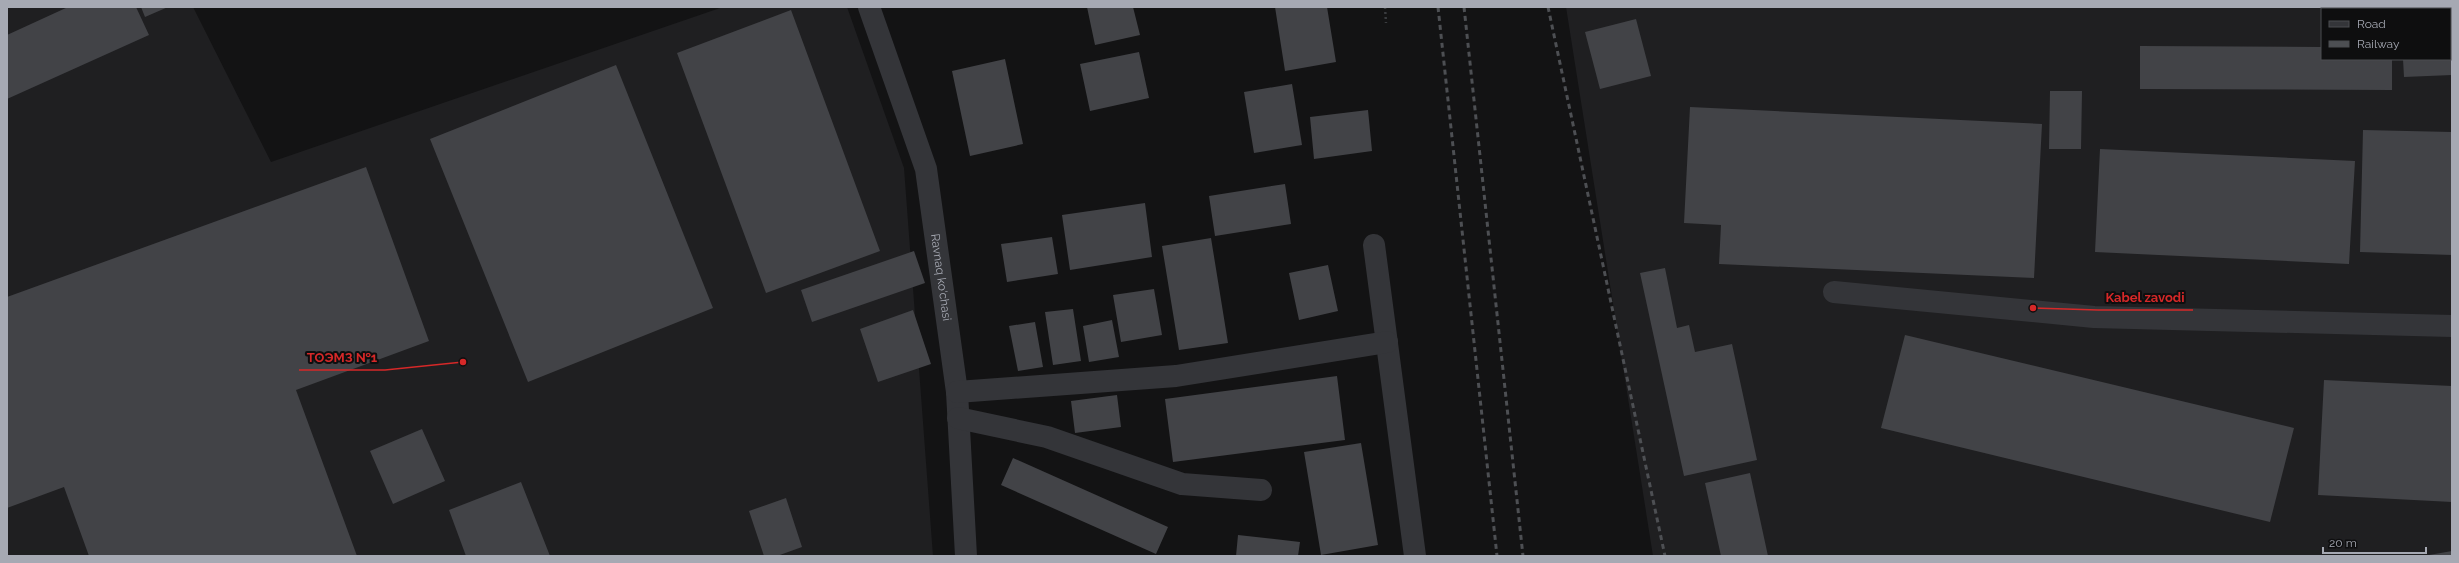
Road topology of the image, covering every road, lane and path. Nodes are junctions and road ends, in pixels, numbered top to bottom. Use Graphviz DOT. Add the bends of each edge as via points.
graph roads {
  1 [pos="870,7"];
  2 [pos="1385,7"];
  3 [pos="1386,23"];
  4 [pos="1374,245"];
  5 [pos="1834,292"];
  6 [pos="2452,326"];
  7 [pos="1387,342"];
  8 [pos="957,392"];
  9 [pos="958,418"];
  10 [pos="1261,490"];
  11 [pos="966,556"];
  12 [pos="1415,556"];
  1 -- 8 [label="street, Ravnaq ko'chasi" via="926,169"];
  2 -- 3 [label="path"];
  4 -- 7 [label="street"];
  5 -- 6 [label="street" via="2094,317"];
  7 -- 8 [label="street" via="1176,376"];
  7 -- 12 [label="street"];
  8 -- 9 [label="street, Ravnaq ko'chasi"];
  9 -- 10 [label="street" via="1047,437 1182,484"];
  9 -- 11 [label="street, Ravnaq ko'chasi"];
}
